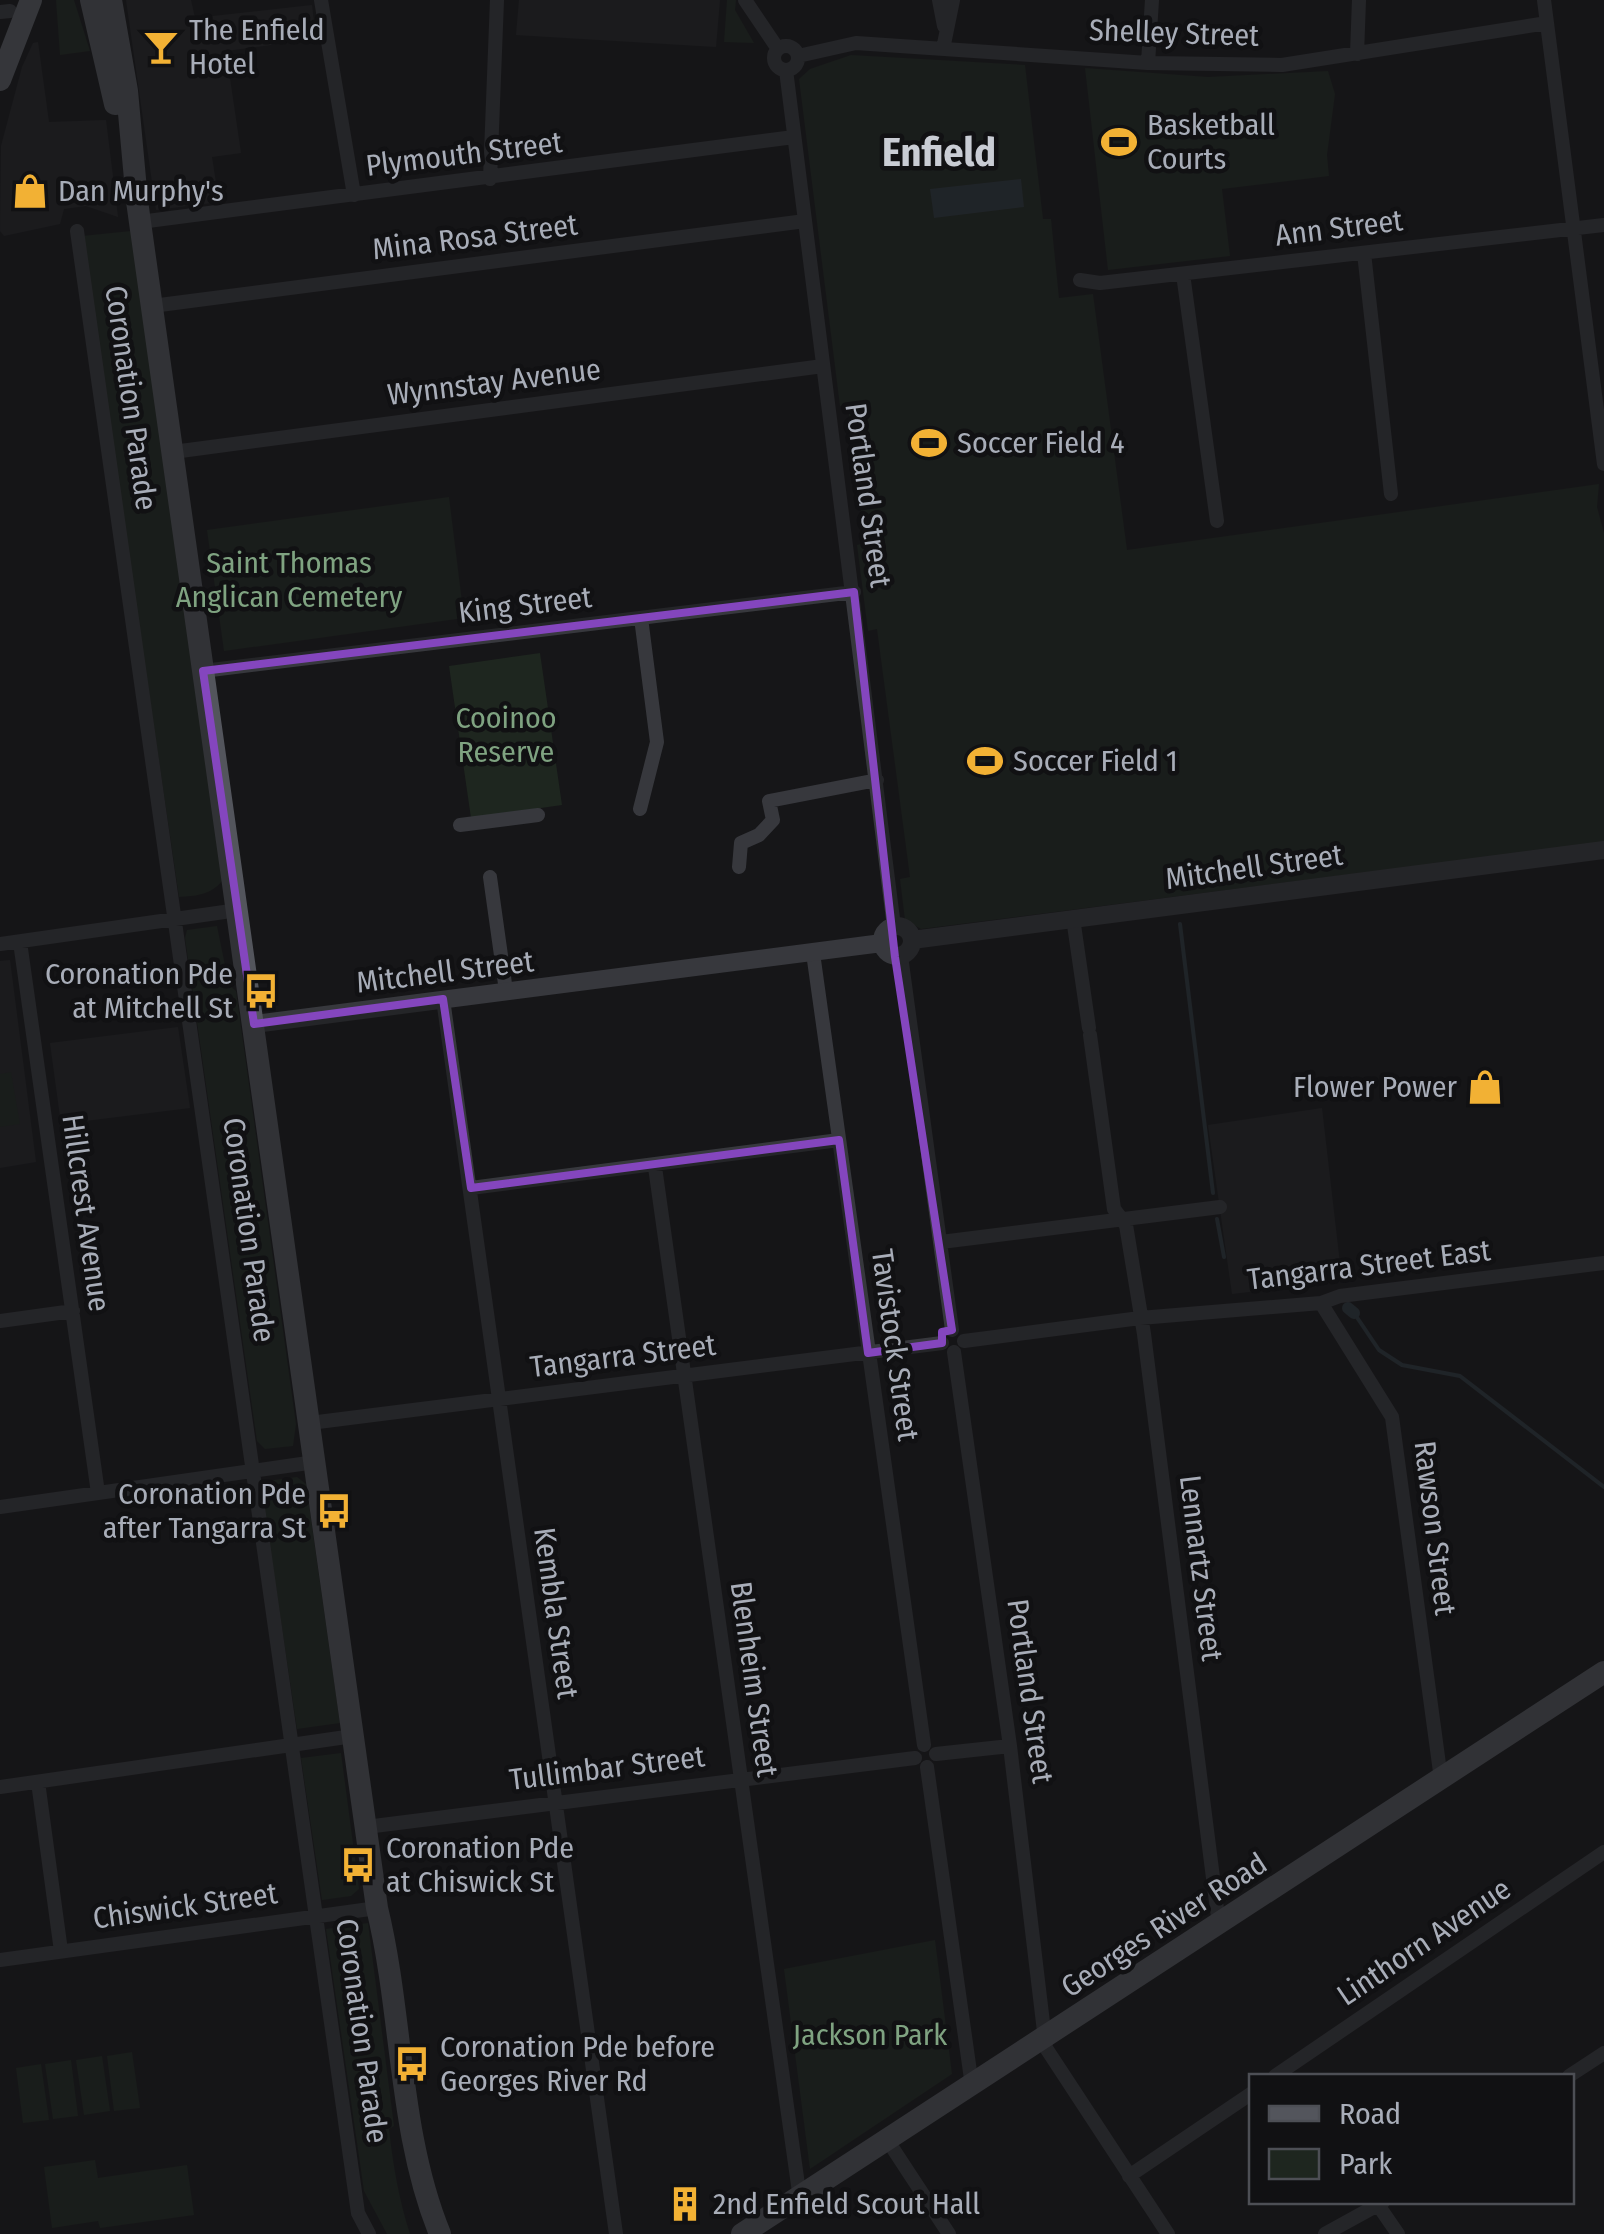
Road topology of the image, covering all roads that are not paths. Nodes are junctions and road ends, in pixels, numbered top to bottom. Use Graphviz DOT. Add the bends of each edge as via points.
graph roads {
  1 [pos="84,0"];
  2 [pos="110,0"];
  3 [pos="321,0"];
  4 [pos="497,0"];
  5 [pos="745,0"];
  6 [pos="939,0"];
  7 [pos="953,0"];
  8 [pos="1152,0"];
  9 [pos="1359,0"];
  10 [pos="1544,0"];
  11 [pos="14,6"];
  12 [pos="94,11"];
  13 [pos="1547,23"];
  14 [pos="945,32"];
  15 [pos="0,36"];
  16 [pos="778,49"];
  17 [pos="943,49"];
  18 [pos="1358,54"];
  19 [pos="798,56"];
  20 [pos="1148,63"];
  21 [pos="786,70"];
  22 [pos="0,80"];
  23 [pos="794,137"];
  24 [pos="490,179"];
  25 [pos="354,195"];
  26 [pos="137,198"];
  27 [pos="805,221"];
  28 [pos="140,222"];
  29 [pos="1604,225"];
  30 [pos="1573,229"];
  31 [pos="77,231"];
  32 [pos="1364,253"];
  33 [pos="1183,274"];
  34 [pos="1080,280"];
  35 [pos="152,306"];
  36 [pos="823,366"];
  37 [pos="1599,389"];
  38 [pos="173,452"];
  39 [pos="1604,464"];
  40 [pos="1391,494"];
  41 [pos="1217,521"];
  42 [pos="854,592"];
  43 [pos="642,618"];
  44 [pos="203,671"];
  45 [pos="877,780"];
  46 [pos="640,809"];
  47 [pos="538,815"];
  48 [pos="460,825"];
  49 [pos="1604,850"];
  50 [pos="739,868"];
  51 [pos="490,877"];
  52 [pos="238,910"];
  53 [pos="1073,918"];
  54 [pos="176,919"];
  55 [pos="894,927"];
  56 [pos="912,940"];
  57 [pos="20,942"];
  58 [pos="882,943"];
  59 [pos="0,944"];
  60 [pos="813,953"];
  61 [pos="901,956"];
  62 [pos="506,991"];
  63 [pos="442,999"];
  64 [pos="254,1024"];
  65 [pos="839,1140"];
  66 [pos="655,1167"];
  67 [pos="471,1188"];
  68 [pos="1220,1207"];
  69 [pos="1124,1218"];
  70 [pos="941,1242"];
  71 [pos="1604,1263"];
  72 [pos="1321,1303"];
  73 [pos="73,1311"];
  74 [pos="1140,1318"];
  75 [pos="0,1321"];
  76 [pos="953,1341"];
  77 [pos="868,1354"];
  78 [pos="683,1376"];
  79 [pos="499,1398"];
  80 [pos="310,1423"];
  81 [pos="315,1462"];
  82 [pos="253,1472"];
  83 [pos="98,1493"];
  84 [pos="0,1506"];
  85 [pos="1604,1672"];
  86 [pos="353,1736"];
  87 [pos="292,1744"];
  88 [pos="1010,1746"];
  89 [pos="925,1756"];
  90 [pos="741,1779"];
  91 [pos="1441,1779"];
  92 [pos="38,1782"];
  93 [pos="0,1786"];
  94 [pos="554,1802"];
  95 [pos="366,1827"];
  96 [pos="1604,1852"];
  97 [pos="377,1908"];
  98 [pos="314,1916"];
  99 [pos="1220,1925"];
  100 [pos="61,1951"];
  101 [pos="0,1960"];
  102 [pos="1046,2038"];
  103 [pos="1604,2053"];
  104 [pos="1278,2074"];
  105 [pos="1571,2074"];
  106 [pos="972,2086"];
  107 [pos="1249,2095"];
  108 [pos="888,2142"];
  109 [pos="1129,2176"];
  110 [pos="800,2200"];
  111 [pos="1379,2204"];
  112 [pos="1382,2204"];
  113 [pos="757,2231"];
  114 [pos="369,2234"];
  115 [pos="424,2234"];
  116 [pos="440,2234"];
  117 [pos="616,2234"];
  118 [pos="949,2234"];
  119 [pos="1168,2234"];
  120 [pos="1325,2234"];
  121 [pos="1398,2234"];
  1 -- 12 [label="main road, Coronation Parade"];
  2 -- 26 [label="main road, Coronation Parade"];
  3 -- 25 [label="street"];
  4 -- 24 [label="street"];
  5 -- 16 [label="street"];
  6 -- 14 [label="street"];
  7 -- 14 [label="street"];
  8 -- 20 [label="street"];
  9 -- 18 [label="street"];
  10 -- 13 [label="street"];
  11 -- 15 [label="highway"];
  11 -- 22 [label="highway"];
  12 -- 26 [label="main road, Coronation Parade"];
  13 -- 18 [label="street, Shelley Street"];
  13 -- 30 [label="street"];
  14 -- 17 [label="street"];
  16 -- 19 [label="street" via="788,46"];
  16 -- 21 [label="street" via="774,63"];
  17 -- 19 [label="street, Shelley Street" via="856,43"];
  17 -- 20 [label="street, Shelley Street"];
  18 -- 20 [label="street, Shelley Street" via="1282,65"];
  19 -- 21 [label="street"];
  21 -- 23 [label="street, Portland Street"];
  23 -- 24 [label="street, Plymouth Street"];
  23 -- 27 [label="street, Portland Street"];
  24 -- 25 [label="street, Plymouth Street"];
  25 -- 28 [label="street, Plymouth Street"];
  26 -- 28 [label="main road, Coronation Parade"];
  27 -- 35 [label="street, Mina Rosa Street"];
  27 -- 36 [label="street, Portland Street"];
  28 -- 35 [label="main road, Coronation Parade"];
  29 -- 30 [label="street, Ann Street"];
  30 -- 32 [label="street, Ann Street"];
  30 -- 37 [label="street"];
  31 -- 54 [label="street, Coronation Parade"];
  32 -- 33 [label="street, Ann Street"];
  32 -- 40 [label="street"];
  33 -- 34 [label="street, Ann Street"];
  33 -- 41 [label="street"];
  35 -- 38 [label="main road, Coronation Parade"];
  36 -- 38 [label="street, Wynnstay Avenue"];
  36 -- 42 [label="street, Portland Street"];
  37 -- 39 [label="street"];
  38 -- 44 [label="main road, Coronation Parade"];
  42 -- 43 [label="street, King Street"];
  42 -- 45 [label="street, Portland Street"];
  43 -- 44 [label="street, King Street"];
  43 -- 46 [label="street" via="657,742"];
  44 -- 52 [label="main road, Coronation Parade"];
  45 -- 50 [label="street" via="769,801 773,820 741,843"];
  45 -- 55 [label="street, Portland Street"];
  47 -- 48 [label="street"];
  49 -- 53 [label="street, Mitchell Street"];
  51 -- 62 [label="street"];
  52 -- 54 [label="street"];
  52 -- 64 [label="main road, Coronation Parade"];
  53 -- 56 [label="street, Mitchell Street"];
  53 -- 69 [label="street, Lennartz Street" via="1114,1209"];
  54 -- 57 [label="street"];
  54 -- 82 [label="street, Coronation Parade"];
  55 -- 56 [label="street" via="906,929"];
  55 -- 58 [label="street"];
  56 -- 61 [label="street"];
  57 -- 59 [label="street"];
  57 -- 73 [label="street, Hillcrest Avenue"];
  58 -- 60 [label="street, Mitchell Street"];
  58 -- 61 [label="street"];
  60 -- 62 [label="street, Mitchell Street"];
  60 -- 65 [label="street, Tavistock Street"];
  61 -- 70 [label="street, Portland Street"];
  62 -- 63 [label="street, Mitchell Street"];
  63 -- 64 [label="street, Mitchell Street"];
  63 -- 67 [label="street, Kembla Street"];
  64 -- 80 [label="main road, Coronation Parade"];
  65 -- 66 [label="street"];
  65 -- 77 [label="street, Tavistock Street"];
  66 -- 67 [label="street"];
  66 -- 78 [label="street, Blenheim Street"];
  67 -- 79 [label="street, Kembla Street"];
  68 -- 69 [label="street"];
  69 -- 70 [label="street"];
  69 -- 74 [label="street, Lennartz Street"];
  70 -- 76 [label="street, Portland Street"];
  71 -- 72 [label="street, Tangarra Street East"];
  72 -- 74 [label="street, Tangarra Street East"];
  72 -- 91 [label="street, Rawson Street" via="1392,1417"];
  73 -- 75 [label="street"];
  73 -- 83 [label="street, Hillcrest Avenue"];
  74 -- 76 [label="street, Tangarra Street"];
  74 -- 99 [label="street, Lennartz Street"];
  76 -- 77 [label="street, Tangarra Street"];
  76 -- 88 [label="street, Portland Street"];
  77 -- 78 [label="street, Tangarra Street"];
  77 -- 89 [label="street, Tavistock Street"];
  78 -- 79 [label="street, Tangarra Street"];
  78 -- 90 [label="street, Blenheim Street"];
  79 -- 80 [label="street, Tangarra Street"];
  79 -- 94 [label="street, Kembla Street"];
  80 -- 81 [label="main road, Coronation Parade"];
  81 -- 82 [label="street"];
  81 -- 86 [label="main road, Coronation Parade"];
  82 -- 83 [label="street"];
  82 -- 87 [label="street, Coronation Parade"];
  83 -- 84 [label="street"];
  85 -- 91 [label="main road, Georges River Road"];
  86 -- 87 [label="street"];
  86 -- 95 [label="main road, Coronation Parade"];
  87 -- 92 [label="street"];
  87 -- 98 [label="street, Coronation Parade"];
  88 -- 89 [label="street, Tullimbar Street"];
  88 -- 102 [label="street, Portland Street"];
  89 -- 90 [label="street, Tullimbar Street"];
  89 -- 106 [label="street, Tavistock Street"];
  90 -- 94 [label="street, Tullimbar Street"];
  90 -- 110 [label="street, Blenheim Street"];
  91 -- 99 [label="main road, Georges River Road"];
  92 -- 93 [label="street"];
  92 -- 100 [label="street"];
  94 -- 95 [label="street, Tullimbar Street"];
  94 -- 117 [label="street, Kembla Street"];
  95 -- 97 [label="main road, Coronation Parade"];
  96 -- 104 [label="street, Linthorn Avenue"];
  97 -- 98 [label="street, Chiswick Street"];
  97 -- 115 [label="main road, Coronation Parade" via="399,2118"];
  97 -- 116 [label="main road, Coronation Parade" via="418,2162"];
  98 -- 100 [label="street, Chiswick Street"];
  98 -- 114 [label="street, Coronation Parade" via="358,2212"];
  99 -- 102 [label="main road, Georges River Road"];
  100 -- 101 [label="street, Chiswick Street"];
  102 -- 106 [label="main road, Georges River Road"];
  102 -- 109 [label="street, Portland Street" via="1049,2058"];
  103 -- 105 [label="street"];
  106 -- 108 [label="main road, Georges River Road"];
  107 -- 109 [label="street"];
  108 -- 110 [label="main road, Georges River Road"];
  108 -- 118 [label="street"];
  109 -- 119 [label="street, Portland Street"];
  110 -- 113 [label="main road, Georges River Road"];
  111 -- 120 [label="street"];
  112 -- 121 [label="street"];
}
